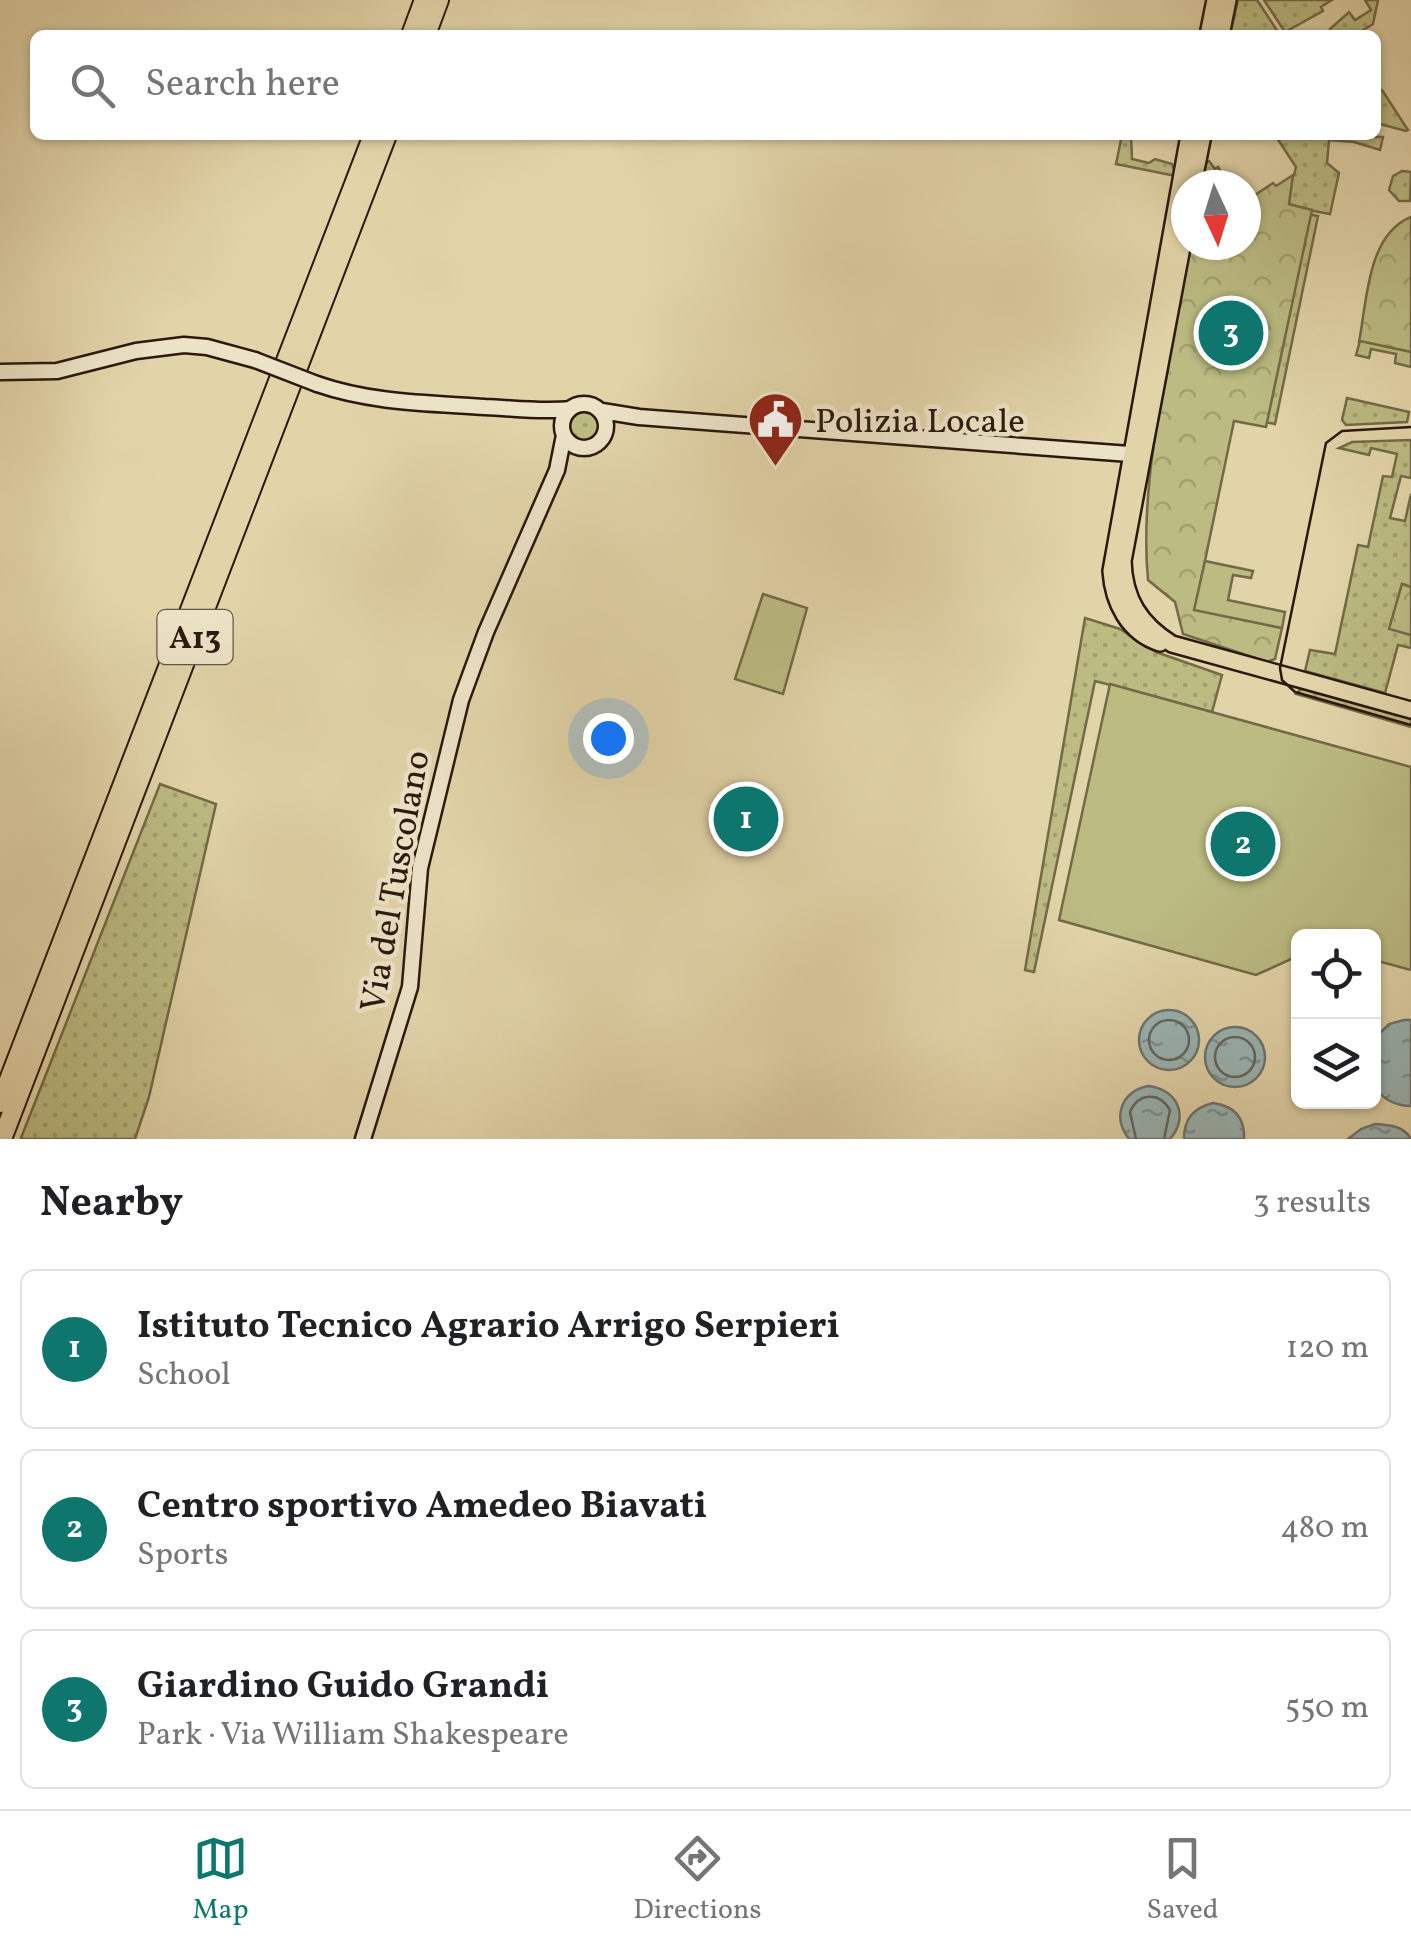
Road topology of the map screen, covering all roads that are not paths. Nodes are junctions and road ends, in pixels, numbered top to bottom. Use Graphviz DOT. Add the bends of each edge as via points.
graph roads {
  1 [pos="424,0"];
  2 [pos="439,0"];
  3 [pos="1214,0"];
  4 [pos="1228,0"];
  5 [pos="413,30"];
  6 [pos="428,30"];
  7 [pos="1209,30"];
  8 [pos="1222,30"];
  9 [pos="370,140"];
  10 [pos="386,140"];
  11 [pos="1188,140"];
  12 [pos="1201,140"];
  13 [pos="1196,170"];
  14 [pos="1179,260"];
  15 [pos="0,372"];
  16 [pos="570,409"];
  17 [pos="537,410"];
  18 [pos="602,411"];
  19 [pos="639,417"];
  20 [pos="563,432"];
  21 [pos="602,440"];
  22 [pos="586,448"];
  23 [pos="1138,454"];
  24 [pos="557,470"];
  25 [pos="1411,710"];
  26 [pos="0,1104"];
  27 [pos="2,1139"];
  28 [pos="363,1139"];
  1 -- 5 [label="highway"];
  2 -- 6 [label="highway"];
  3 -- 7 [label="main road"];
  4 -- 8 [label="main road"];
  9 -- 26 [label="highway, A13"];
  10 -- 27 [label="highway, A13"];
  11 -- 23 [label="main road"];
  12 -- 13 [label="main road"];
  14 -- 23 [label="main road"];
  15 -- 17 [label="main road, bridge" via="57,371 184,345 255,360 372,400"];
  16 -- 17 [label="main road"];
  16 -- 18 [label="main road" via="586,403"];
  16 -- 20 [label="main road"];
  17 -- 20 [label="main road" via="552,416"];
  18 -- 19 [label="main road"];
  18 -- 21 [label="main road"];
  19 -- 21 [label="main road"];
  19 -- 23 [label="main road"];
  20 -- 22 [label="main road"];
  20 -- 24 [label="main road, Via del Tuscolano"];
  21 -- 22 [label="main road"];
  22 -- 24 [label="main road, Via del Tuscolano"];
  23 -- 25 [label="main road" via="1112,560 1117,602 1135,629"];
  24 -- 28 [label="main road, Via del Tuscolano" via="461,700 420,868 410,987"];
}
